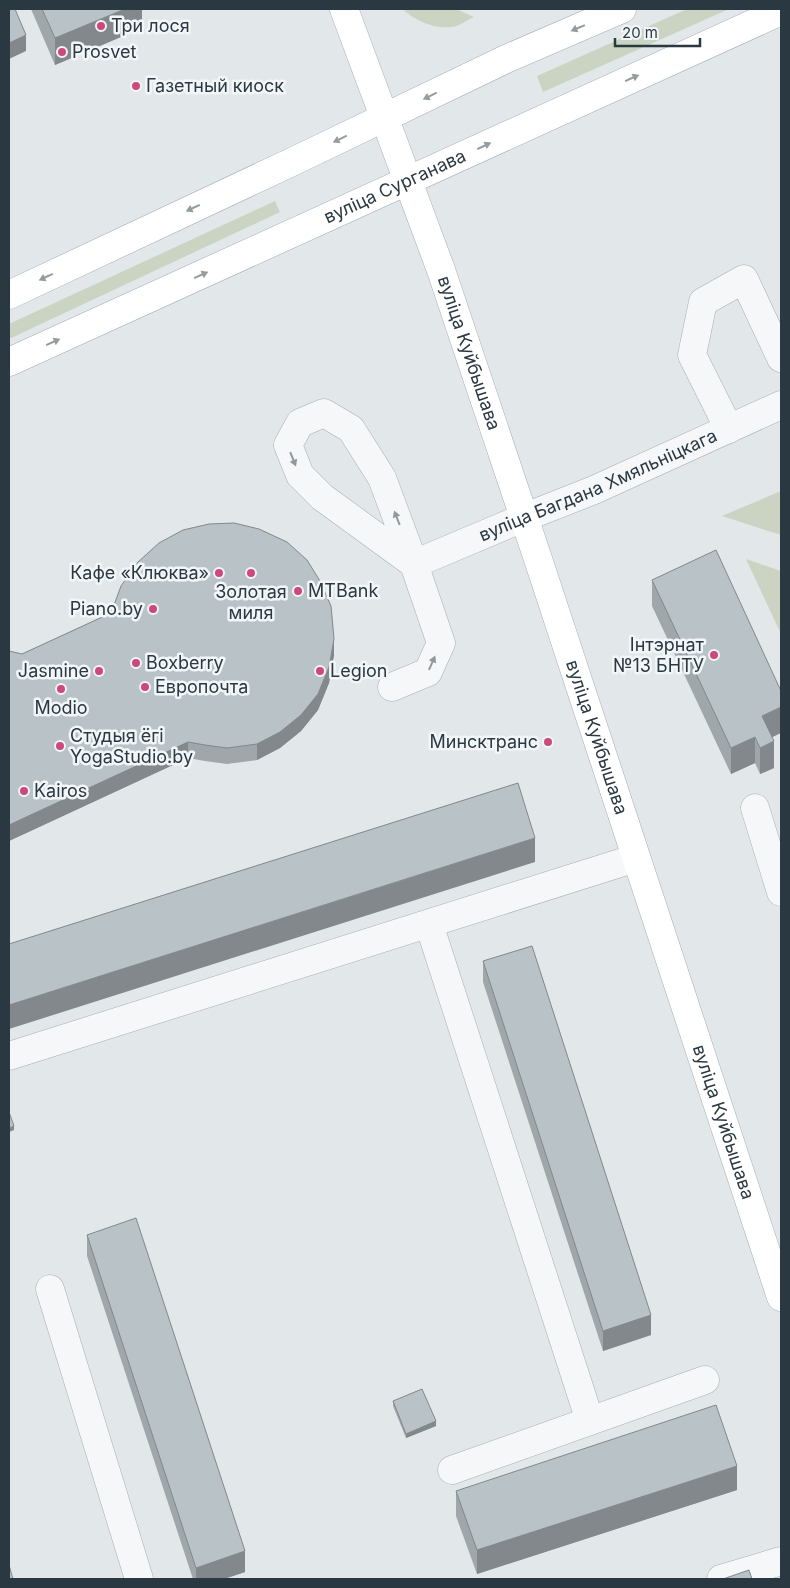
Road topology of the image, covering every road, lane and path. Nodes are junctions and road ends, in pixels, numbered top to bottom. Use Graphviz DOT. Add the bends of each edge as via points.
graph roads {
  1 [pos="344,9"];
  2 [pos="622,9"];
  3 [pos="781,11"];
  4 [pos="384,118"];
  5 [pos="408,180"];
  6 [pos="9,295"];
  7 [pos="781,358"];
  8 [pos="9,362"];
  9 [pos="781,405"];
  10 [pos="729,429"];
  11 [pos="523,518"];
  12 [pos="414,564"];
  13 [pos="392,686"];
  14 [pos="755,808"];
  15 [pos="636,858"];
  16 [pos="781,892"];
  17 [pos="429,924"];
  18 [pos="9,1056"];
  19 [pos="779,1281"];
  20 [pos="50,1289"];
  21 [pos="705,1380"];
  22 [pos="590,1421"];
  23 [pos="452,1470"];
  24 [pos="781,1561"];
  25 [pos="139,1579"];
  26 [pos="721,1579"];
  1 -- 4 [label="main road, вуліца Куйбышава"];
  2 -- 4 [label="main road, one-way" via="506,59"];
  5 -- 3 [label="main road, вуліца Сурганава, one-way"];
  4 -- 5 [label="main road, вуліца Куйбышава"];
  4 -- 6 [label="main road, one-way"];
  8 -- 5 [label="main road, вуліца Сурганава, one-way"];
  5 -- 11 [label="main road, вуліца Куйбышава"];
  7 -- 10 [label="street" via="744,279 703,302 692,355"];
  9 -- 10 [label="street, вуліца Багдана Хмяльніцкага"];
  10 -- 11 [label="street, вуліца Багдана Хмяльніцкага"];
  11 -- 12 [label="street, вуліца Багдана Хмяльніцкага"];
  11 -- 15 [label="main road, вуліца Куйбышава"];
  12 -- 12 [label="street, one-way" via="382,478 351,429 324,414 300,423 288,445 300,475 322,497"];
  13 -- 12 [label="street, one-way" via="428,672 441,643"];
  14 -- 16 [label="street"];
  15 -- 17 [label="street"];
  15 -- 19 [label="main road, вуліца Куйбышава"];
  17 -- 18 [label="street"];
  17 -- 22 [label="street"];
  20 -- 25 [label="street"];
  21 -- 22 [label="street"];
  22 -- 23 [label="street"];
  24 -- 26 [label="street"];
}
